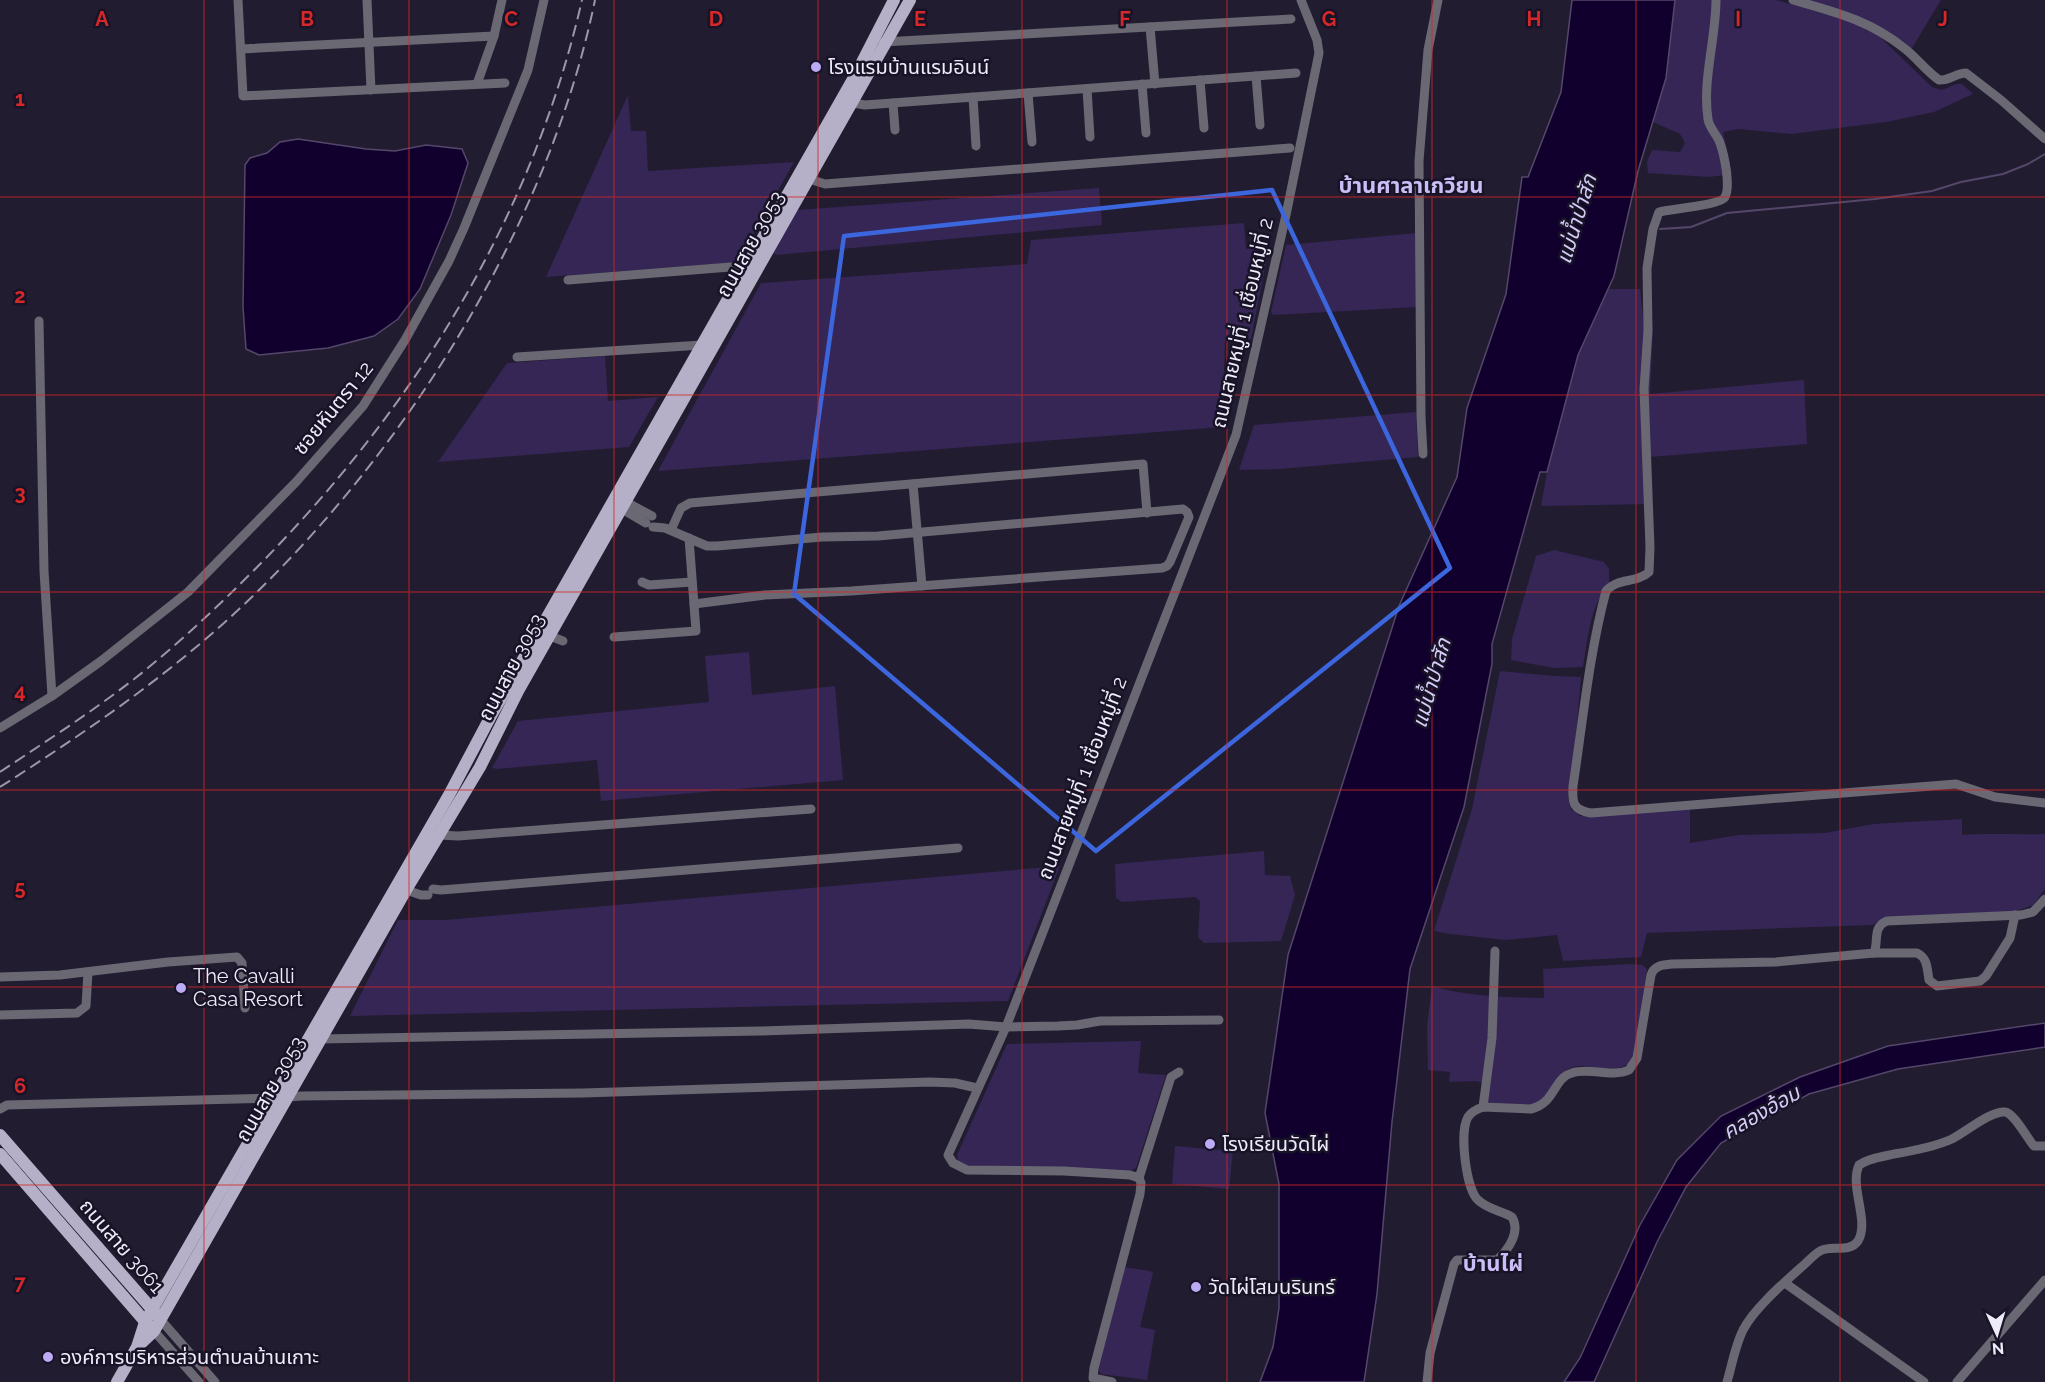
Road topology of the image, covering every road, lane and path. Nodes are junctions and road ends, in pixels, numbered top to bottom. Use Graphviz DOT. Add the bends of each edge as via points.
graph roads {
  1 [pos="238,0"];
  2 [pos="367,0"];
  3 [pos="502,0"];
  4 [pos="544,0"];
  5 [pos="894,0"];
  6 [pos="910,0"];
  7 [pos="1301,0"];
  8 [pos="1438,0"];
  9 [pos="1716,0"];
  10 [pos="1793,0"];
  11 [pos="1291,19"];
  12 [pos="1150,27"];
  13 [pos="494,36"];
  14 [pos="872,41"];
  15 [pos="369,42"];
  16 [pos="887,43"];
  17 [pos="241,49"];
  18 [pos="1296,73"];
  19 [pos="1256,76"];
  20 [pos="1200,80"];
  21 [pos="505,83"];
  22 [pos="477,84"];
  23 [pos="1142,84"];
  24 [pos="1155,84"];
  25 [pos="1087,89"];
  26 [pos="371,90"];
  27 [pos="1028,93"];
  28 [pos="973,97"];
  29 [pos="893,103"];
  30 [pos="853,104"];
  31 [pos="1260,125"];
  32 [pos="1204,129"];
  33 [pos="895,130"];
  34 [pos="1146,133"];
  35 [pos="1090,137"];
  36 [pos="2045,139"];
  37 [pos="1032,142"];
  38 [pos="976,146"];
  39 [pos="1290,148"];
  40 [pos="809,179"];
  41 [pos="746,268"];
  42 [pos="568,280"];
  43 [pos="39,321"];
  44 [pos="702,345"];
  45 [pos="517,357"];
  46 [pos="1424,454"];
  47 [pos="913,483"];
  48 [pos="624,505"];
  49 [pos="1147,513"];
  50 [pos="668,529"];
  51 [pos="917,533"];
  52 [pos="688,538"];
  53 [pos="642,582"];
  54 [pos="692,582"];
  55 [pos="922,586"];
  56 [pos="694,604"];
  57 [pos="550,636"];
  58 [pos="614,637"];
  59 [pos="562,641"];
  60 [pos="52,696"];
  61 [pos="0,728"];
  62 [pos="484,728"];
  63 [pos="497,734"];
  64 [pos="2045,803"];
  65 [pos="811,809"];
  66 [pos="440,835"];
  67 [pos="958,848"];
  68 [pos="408,888"];
  69 [pos="2045,898"];
  70 [pos="2015,915"];
  71 [pos="1495,951"];
  72 [pos="1874,953"];
  73 [pos="88,972"];
  74 [pos="0,977"];
  75 [pos="245,1008"];
  76 [pos="0,1015"];
  77 [pos="1219,1020"];
  78 [pos="1006,1027"];
  79 [pos="321,1039"];
  80 [pos="1179,1072"];
  81 [pos="977,1088"];
  82 [pos="281,1098"];
  83 [pos="1483,1107"];
  84 [pos="0,1109"];
  85 [pos="0,1135"];
  86 [pos="2045,1146"];
  87 [pos="1,1158"];
  88 [pos="1139,1178"];
  89 [pos="2045,1280"];
  90 [pos="1785,1282"];
  91 [pos="156,1315"];
  92 [pos="150,1327"];
  93 [pos="117,1382"];
  94 [pos="199,1382"];
  95 [pos="215,1382"];
  96 [pos="1112,1382"];
  97 [pos="1428,1382"];
  98 [pos="1727,1382"];
  99 [pos="1924,1382"];
  100 [pos="1957,1382"];
  1 -- 17 [label="street"];
  2 -- 15 [label="street"];
  3 -- 13 [label="street"];
  4 -- 60 [label="street, ซอยหันตรา 12" via="528,70 464,228 405,340 363,406 296,482 188,592"];
  5 -- 14 [label="main road, ถนนสาย 3053"];
  6 -- 16 [label="main road, ถนนสาย 3053"];
  7 -- 78 [label="street, ถนนสายหมู่ที่ 1 เชื่อมหมู่ที่ 2" via="1319,53 1236,435"];
  8 -- 46 [label="street" via="1428,50 1419,161"];
  9 -- 64 [label="street" via="1707,118 1720,142 1727,177 1726,195 1716,202 1659,212 1655,219 1647,268 1644,389 1649,573 1635,580 1621,580 1606,591 1588,672 1573,786 1575,806 1591,813 1956,784 1995,797"];
  10 -- 36 [label="street" via="1852,17 1881,31 1939,80 1966,74"];
  11 -- 12 [label="street"];
  12 -- 16 [label="street"];
  12 -- 24 [label="street"];
  13 -- 15 [label="street"];
  13 -- 22 [label="street"];
  14 -- 16 [label="street"];
  14 -- 41 [label="main road, ถนนสาย 3053"];
  15 -- 17 [label="street"];
  15 -- 26 [label="street"];
  16 -- 30 [label="main road, ถนนสาย 3053"];
  17 -- 26 [label="street" via="243,96"];
  18 -- 19 [label="street"];
  19 -- 20 [label="street"];
  19 -- 31 [label="street"];
  20 -- 24 [label="street"];
  20 -- 32 [label="street"];
  21 -- 22 [label="street"];
  22 -- 26 [label="street"];
  23 -- 24 [label="street"];
  23 -- 25 [label="street"];
  23 -- 34 [label="street"];
  25 -- 27 [label="street"];
  25 -- 35 [label="street"];
  27 -- 28 [label="street"];
  27 -- 37 [label="street"];
  28 -- 29 [label="street"];
  28 -- 38 [label="street"];
  29 -- 30 [label="street"];
  29 -- 33 [label="street"];
  30 -- 40 [label="main road, ถนนสาย 3053"];
  39 -- 40 [label="street" via="825,183"];
  40 -- 48 [label="main road, ถนนสาย 3053"];
  41 -- 42 [label="street"];
  41 -- 44 [label="main road, ถนนสาย 3053"];
  43 -- 60 [label="street" via="44,571"];
  44 -- 45 [label="street"];
  44 -- 62 [label="main road, ถนนสาย 3053"];
  47 -- 49 [label="street" via="1143,464"];
  47 -- 50 [label="street" via="690,503 681,508"];
  47 -- 51 [label="street"];
  48 -- 50 [label="street"];
  48 -- 57 [label="main road, ถนนสาย 3053"];
  49 -- 51 [label="street"];
  49 -- 55 [label="street" via="1183,509 1189,518 1170,562 1162,568"];
  50 -- 52 [label="street"];
  51 -- 52 [label="street" via="717,546"];
  51 -- 55 [label="street"];
  52 -- 54 [label="street"];
  53 -- 54 [label="street"];
  54 -- 56 [label="street"];
  55 -- 56 [label="street" via="765,595"];
  56 -- 58 [label="street" via="696,631"];
  57 -- 59 [label="street"];
  57 -- 63 [label="main road, ถนนสาย 3053"];
  60 -- 61 [label="street, ซอยหันตรา 12"];
  62 -- 63 [label="main road"];
  62 -- 82 [label="main road, ถนนสาย 3053"];
  63 -- 66 [label="main road, ถนนสาย 3053"];
  65 -- 66 [label="street"];
  66 -- 68 [label="main road, ถนนสาย 3053"];
  67 -- 68 [label="street" via="433,891"];
  68 -- 79 [label="main road, ถนนสาย 3053"];
  69 -- 70 [label="street" via="2032,912"];
  70 -- 72 [label="street" via="1887,921 1878,928"];
  70 -- 72 [label="street" via="2010,938 1980,981 1937,986 1929,980 1926,960 1917,953"];
  71 -- 83 [label="street" via="1492,1038"];
  72 -- 83 [label="street" via="1657,967 1651,975 1637,1058 1629,1070 1574,1072 1539,1107"];
  73 -- 74 [label="street"];
  73 -- 75 [label="street" via="237,957 242,963"];
  73 -- 76 [label="street" via="86,1006 82,1011"];
  77 -- 78 [label="street"];
  78 -- 79 [label="street" via="969,1024"];
  78 -- 81 [label="street, ถนนสายหมู่ที่ 1 เชื่อมหมู่ที่ 2"];
  79 -- 82 [label="main road, ถนนสาย 3053"];
  80 -- 88 [label="street" via="1171,1077"];
  81 -- 82 [label="street" via="930,1082"];
  81 -- 88 [label="street, ถนนสายหมู่ที่ 1 เชื่อมหมู่ที่ 2" via="948,1155 952,1163 967,1170 1064,1171"];
  82 -- 84 [label="street" via="8,1105"];
  82 -- 91 [label="main road, ถนนสาย 3053"];
  83 -- 97 [label="street" via="1476,1109 1465,1125 1470,1186 1477,1200 1512,1217 1515,1229 1510,1245 1497,1260 1463,1259 1454,1264 1430,1353"];
  85 -- 91 [label="main road, ถนนสาย 3061"];
  86 -- 90 [label="street" via="2034,1146 2013,1116 2002,1112 1938,1144 1864,1161 1856,1170 1862,1226 1856,1244 1821,1250"];
  87 -- 92 [label="main road, ถนนสาย 3061"];
  88 -- 96 [label="street" via="1140,1194 1094,1368 1093,1377"];
  89 -- 100 [label="street"];
  90 -- 98 [label="street" via="1744,1328"];
  90 -- 99 [label="street"];
  91 -- 92 [label="main road, ถนนสาย 3053"];
  91 -- 95 [label="street, ถนนสาย 3061"];
  92 -- 93 [label="main road, ถนนสาย 3053"];
  92 -- 94 [label="street, ถนนสาย 3061"];
}
